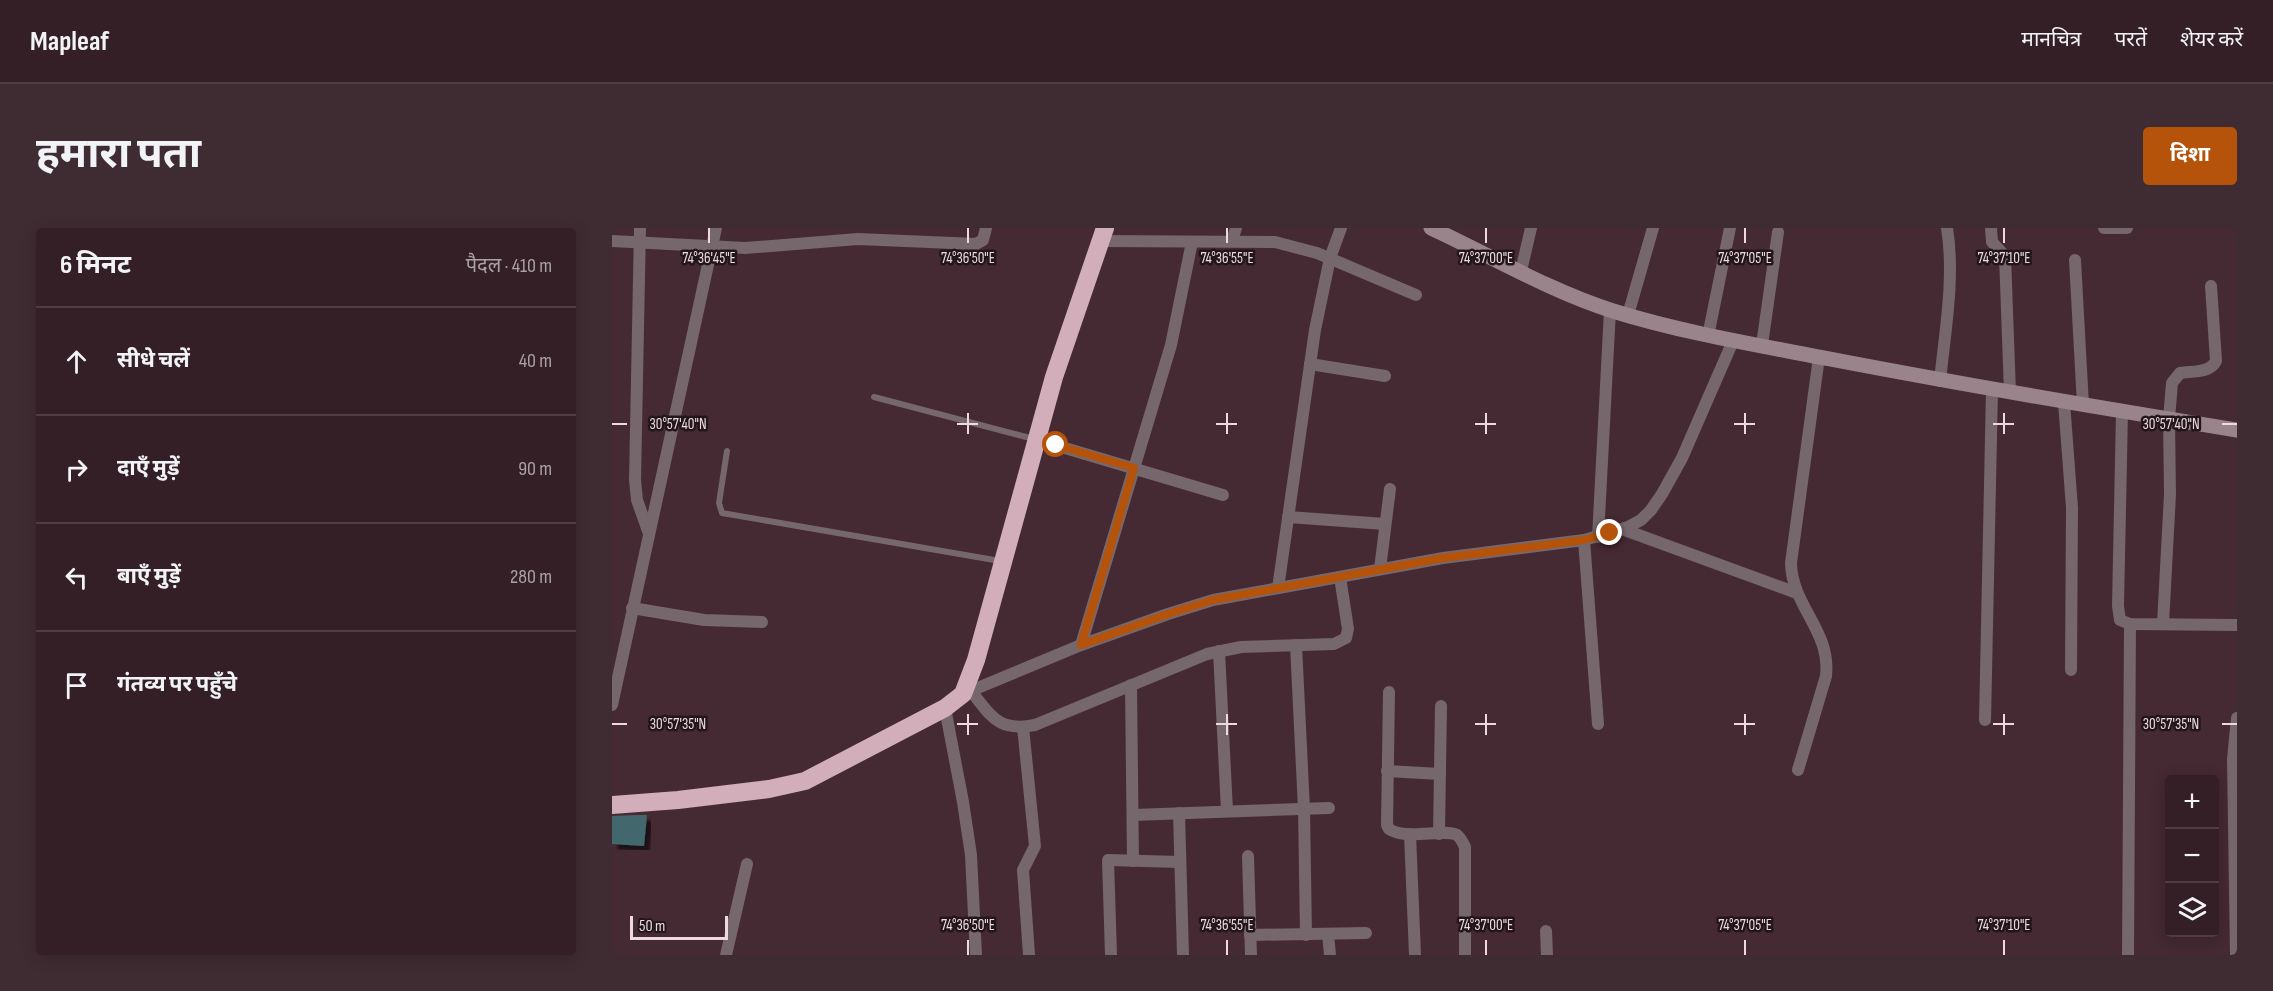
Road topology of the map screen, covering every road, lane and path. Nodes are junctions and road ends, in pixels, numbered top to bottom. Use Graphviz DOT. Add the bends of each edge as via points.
graph roads {
  1 [pos="640,228"];
  2 [pos="716,228"];
  3 [pos="986,228"];
  4 [pos="1236,228"];
  5 [pos="1341,228"];
  6 [pos="1531,228"];
  7 [pos="1653,228"];
  8 [pos="1730,228"];
  9 [pos="1947,228"];
  10 [pos="1991,228"];
  11 [pos="2104,228"];
  12 [pos="2127,228"];
  13 [pos="1435,229"];
  14 [pos="1778,232"];
  15 [pos="1103,235"];
  16 [pos="612,241"];
  17 [pos="1232,241"];
  18 [pos="640,242"];
  19 [pos="1192,242"];
  20 [pos="712,246"];
  21 [pos="1330,258"];
  22 [pos="2075,260"];
  23 [pos="1521,271"];
  24 [pos="2211,286"];
  25 [pos="1416,295"];
  26 [pos="1610,310"];
  27 [pos="1628,315"];
  28 [pos="1708,336"];
  29 [pos="1733,341"];
  30 [pos="1762,345"];
  31 [pos="1819,357"];
  32 [pos="1310,364"];
  33 [pos="1385,376"];
  34 [pos="1940,381"];
  35 [pos="1992,390"];
  36 [pos="2010,393"];
  37 [pos="874,397"];
  38 [pos="2064,402"];
  39 [pos="2083,405"];
  40 [pos="2122,412"];
  41 [pos="2169,419"];
  42 [pos="2237,430"];
  43 [pos="1038,440"];
  44 [pos="727,451"];
  45 [pos="1134,468"];
  46 [pos="1390,489"];
  47 [pos="1222,495"];
  48 [pos="1288,517"];
  49 [pos="1385,524"];
  50 [pos="1622,529"];
  51 [pos="649,532"];
  52 [pos="1598,537"];
  53 [pos="1584,540"];
  54 [pos="1004,561"];
  55 [pos="1380,569"];
  56 [pos="1340,577"];
  57 [pos="1278,588"];
  58 [pos="1797,593"];
  59 [pos="632,608"];
  60 [pos="762,622"];
  61 [pos="2130,624"];
  62 [pos="2163,624"];
  63 [pos="2237,625"];
  64 [pos="1081,645"];
  65 [pos="1296,645"];
  66 [pos="1219,651"];
  67 [pos="2071,670"];
  68 [pos="1131,685"];
  69 [pos="1389,692"];
  70 [pos="967,693"];
  71 [pos="612,705"];
  72 [pos="1442,706"];
  73 [pos="945,708"];
  74 [pos="2237,718"];
  75 [pos="1985,720"];
  76 [pos="1599,724"];
  77 [pos="1023,727"];
  78 [pos="1798,770"];
  79 [pos="1387,771"];
  80 [pos="1440,774"];
  81 [pos="612,805"];
  82 [pos="1329,808"];
  83 [pos="1304,809"];
  84 [pos="1227,811"];
  85 [pos="1179,813"];
  86 [pos="1132,815"];
  87 [pos="1410,834"];
  88 [pos="1439,834"];
  89 [pos="1248,856"];
  90 [pos="1133,861"];
  91 [pos="1180,862"];
  92 [pos="747,864"];
  93 [pos="2236,920"];
  94 [pos="1546,931"];
  95 [pos="1366,933"];
  96 [pos="1328,934"];
  97 [pos="1250,935"];
  98 [pos="1306,935"];
  99 [pos="726,955"];
  100 [pos="976,955"];
  101 [pos="1029,955"];
  102 [pos="1111,955"];
  103 [pos="1183,955"];
  104 [pos="1251,955"];
  105 [pos="1330,955"];
  106 [pos="1415,955"];
  107 [pos="1465,955"];
  108 [pos="1547,955"];
  109 [pos="2128,955"];
  110 [pos="2236,955"];
  1 -- 18 [label="street"];
  2 -- 20 [label="street"];
  3 -- 20 [label="street" via="983,240 976,244 891,239 755,248"];
  4 -- 17 [label="street"];
  5 -- 21 [label="street"];
  6 -- 23 [label="street"];
  7 -- 27 [label="street"];
  8 -- 28 [label="street"];
  9 -- 34 [label="street" via="1950,278"];
  10 -- 36 [label="street" via="1992,242 2005,256"];
  11 -- 12 [label="street"];
  13 -- 23 [label="street"];
  14 -- 30 [label="street"];
  15 -- 19 [label="street"];
  15 -- 43 [label="highway" via="1054,377"];
  16 -- 18 [label="street"];
  17 -- 19 [label="street"];
  17 -- 21 [label="street" via="1275,242"];
  18 -- 20 [label="street"];
  18 -- 51 [label="street" via="635,480 637,500"];
  19 -- 45 [label="street" via="1171,345"];
  20 -- 51 [label="street"];
  21 -- 25 [label="street"];
  21 -- 32 [label="street"];
  22 -- 39 [label="street"];
  23 -- 26 [label="street"];
  24 -- 41 [label="street" via="2216,361 2212,367 2180,373 2173,380"];
  26 -- 27 [label="street"];
  26 -- 52 [label="street"];
  27 -- 28 [label="street"];
  28 -- 29 [label="street"];
  29 -- 30 [label="street"];
  29 -- 50 [label="street" via="1662,494 1641,520"];
  30 -- 31 [label="street"];
  31 -- 34 [label="street"];
  31 -- 58 [label="street" via="1791,563"];
  32 -- 33 [label="street"];
  32 -- 48 [label="street"];
  34 -- 35 [label="street"];
  35 -- 36 [label="street"];
  35 -- 75 [label="street"];
  36 -- 38 [label="street"];
  37 -- 43 [label="lane"];
  38 -- 39 [label="street"];
  38 -- 67 [label="street" via="2072,508"];
  39 -- 40 [label="street"];
  40 -- 41 [label="street"];
  40 -- 61 [label="street" via="2118,606 2120,620"];
  41 -- 42 [label="street"];
  41 -- 62 [label="street" via="2170,494"];
  43 -- 45 [label="street"];
  43 -- 54 [label="highway"];
  44 -- 54 [label="lane" via="719,503 722,513"];
  45 -- 47 [label="street"];
  45 -- 64 [label="street"];
  46 -- 49 [label="street"];
  48 -- 49 [label="street"];
  48 -- 57 [label="street"];
  49 -- 55 [label="street"];
  50 -- 52 [label="street"];
  50 -- 58 [label="street"];
  51 -- 59 [label="street"];
  52 -- 53 [label="street"];
  53 -- 55 [label="street"];
  53 -- 76 [label="street"];
  54 -- 70 [label="highway"];
  55 -- 56 [label="street"];
  56 -- 57 [label="street"];
  56 -- 65 [label="street" via="1346,638 1334,644"];
  57 -- 64 [label="street" via="1192,606"];
  58 -- 78 [label="street" via="1828,660"];
  59 -- 60 [label="street" via="704,620"];
  59 -- 71 [label="street"];
  61 -- 62 [label="street"];
  61 -- 109 [label="street"];
  62 -- 63 [label="street"];
  64 -- 70 [label="street"];
  65 -- 66 [label="street"];
  65 -- 83 [label="street"];
  66 -- 68 [label="street"];
  66 -- 84 [label="street"];
  68 -- 77 [label="street"];
  68 -- 86 [label="street"];
  69 -- 79 [label="street"];
  70 -- 73 [label="highway"];
  70 -- 77 [label="street" via="994,720"];
  72 -- 80 [label="street"];
  73 -- 81 [label="highway" via="805,782 690,799"];
  73 -- 100 [label="street" via="971,855"];
  74 -- 93 [label="street" via="2233,759"];
  77 -- 101 [label="street" via="1035,846 1023,870"];
  79 -- 80 [label="street"];
  79 -- 87 [label="street" via="1387,825 1392,832"];
  80 -- 88 [label="street"];
  82 -- 83 [label="street"];
  83 -- 84 [label="street"];
  83 -- 98 [label="street"];
  84 -- 85 [label="street"];
  85 -- 86 [label="street"];
  85 -- 91 [label="street"];
  86 -- 90 [label="street"];
  87 -- 88 [label="street"];
  87 -- 106 [label="street"];
  88 -- 107 [label="street" via="1457,836 1465,847"];
  89 -- 97 [label="street"];
  90 -- 91 [label="street"];
  90 -- 102 [label="street" via="1108,860"];
  91 -- 103 [label="street"];
  92 -- 99 [label="street"];
  93 -- 110 [label="street"];
  94 -- 108 [label="street"];
  95 -- 96 [label="street"];
  96 -- 98 [label="street"];
  96 -- 105 [label="street"];
  97 -- 98 [label="street"];
  97 -- 104 [label="street"];
}
